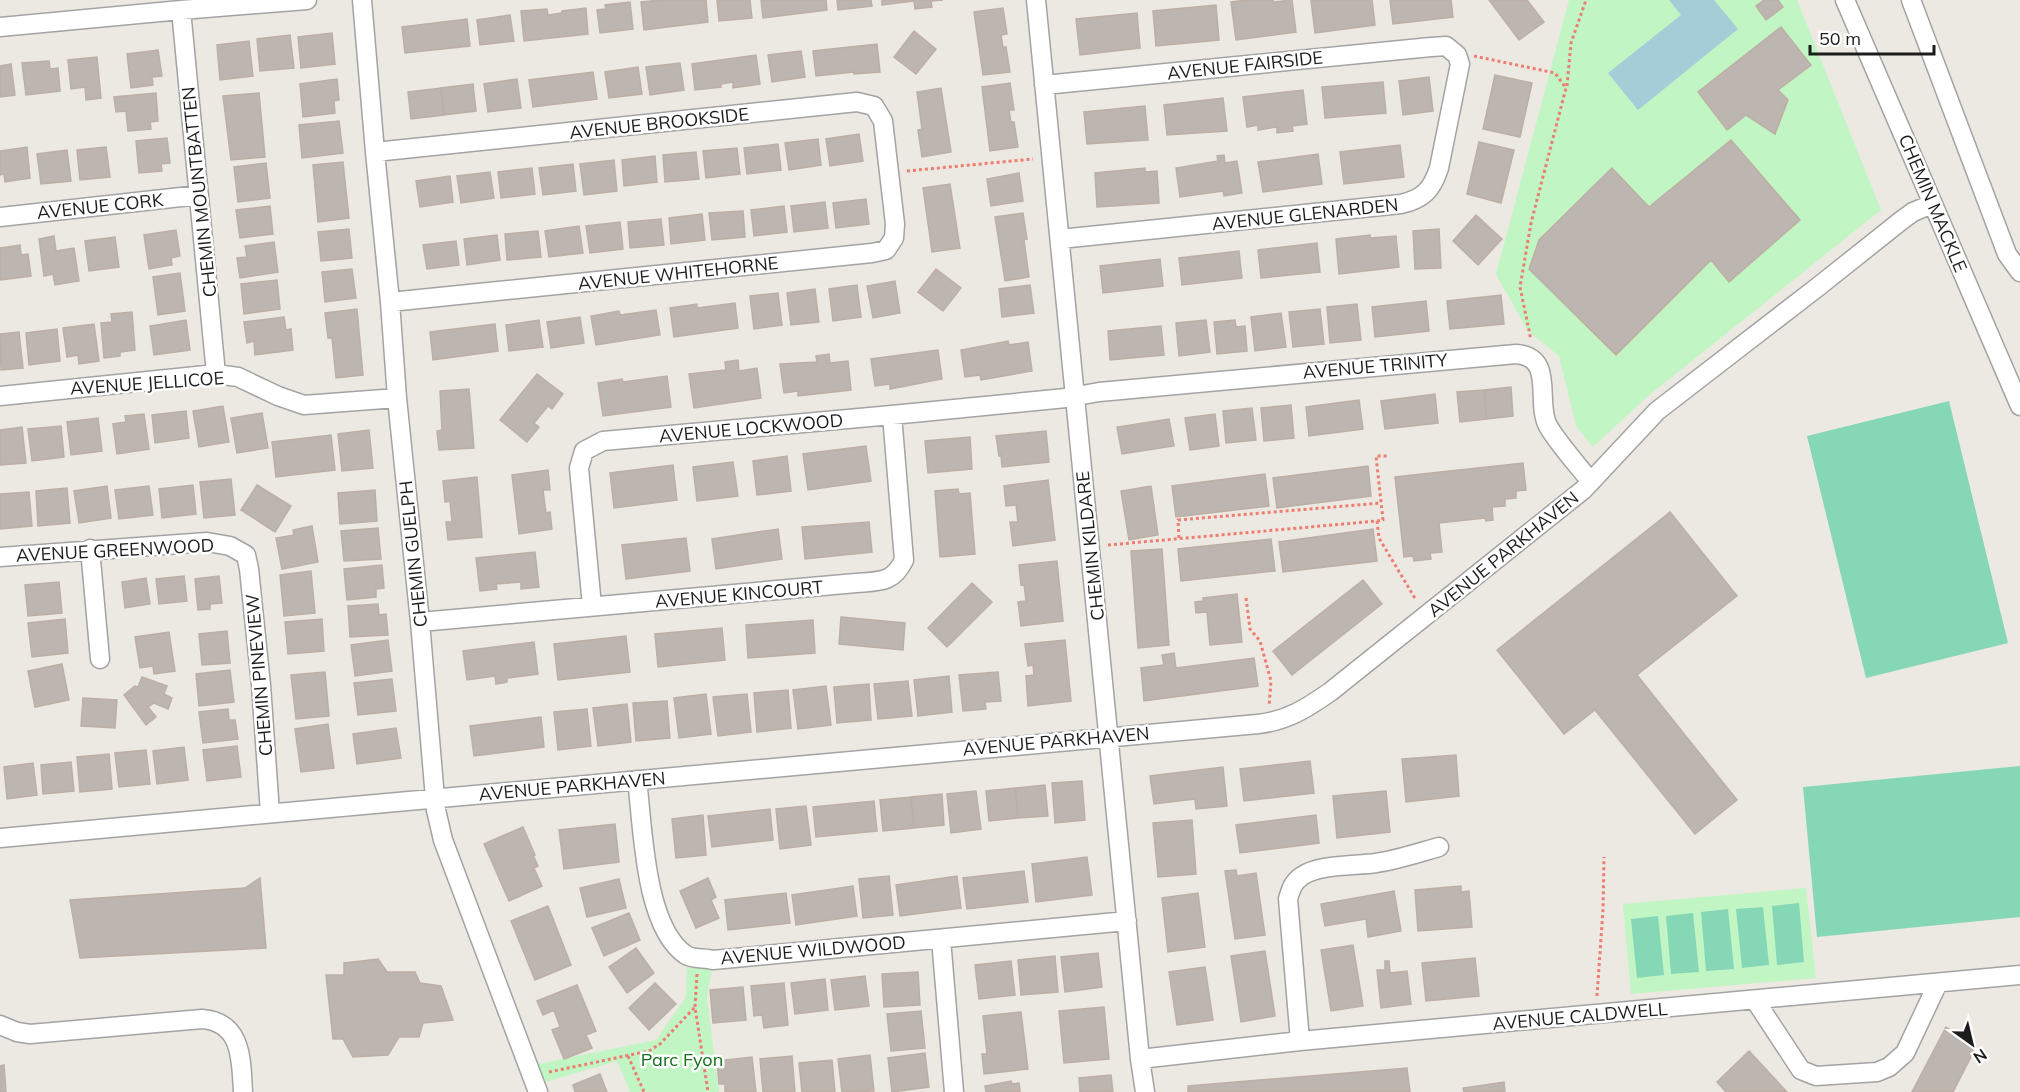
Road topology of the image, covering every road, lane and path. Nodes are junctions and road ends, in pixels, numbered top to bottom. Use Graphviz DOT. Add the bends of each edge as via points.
graph roads {
  1 [pos="307,0"];
  2 [pos="362,0"];
  3 [pos="1036,0"];
  4 [pos="1586,0"];
  5 [pos="1845,0"];
  6 [pos="1911,0"];
  7 [pos="181,10"];
  8 [pos="0,27"];
  9 [pos="1452,50"];
  10 [pos="1044,85"];
  11 [pos="1566,88"];
  12 [pos="375,152"];
  13 [pos="1033,159"];
  14 [pos="896,172"];
  15 [pos="199,195"];
  16 [pos="1932,204"];
  17 [pos="0,217"];
  18 [pos="1059,239"];
  19 [pos="2020,272"];
  20 [pos="390,302"];
  21 [pos="1530,348"];
  22 [pos="216,374"];
  23 [pos="0,396"];
  24 [pos="1075,396"];
  25 [pos="397,398"];
  26 [pos="2020,406"];
  27 [pos="892,416"];
  28 [pos="1388,456"];
  29 [pos="1591,482"];
  30 [pos="1381,503"];
  31 [pos="1377,520"];
  32 [pos="1179,538"];
  33 [pos="1108,544"];
  34 [pos="231,546"];
  35 [pos="90,549"];
  36 [pos="0,557"];
  37 [pos="1246,598"];
  38 [pos="1416,600"];
  39 [pos="592,606"];
  40 [pos="420,622"];
  41 [pos="100,658"];
  42 [pos="1268,723"];
  43 [pos="1109,737"];
  44 [pos="637,780"];
  45 [pos="435,799"];
  46 [pos="270,813"];
  47 [pos="0,838"];
  48 [pos="1439,847"];
  49 [pos="1605,857"];
  50 [pos="1127,921"];
  51 [pos="941,939"];
  52 [pos="698,957"];
  53 [pos="2020,975"];
  54 [pos="1938,983"];
  55 [pos="1755,1000"];
  56 [pos="1596,1001"];
  57 [pos="695,1007"];
  58 [pos="0,1025"];
  59 [pos="1300,1041"];
  60 [pos="628,1056"];
  61 [pos="1140,1059"];
  62 [pos="535,1084"];
  63 [pos="243,1092"];
  64 [pos="644,1092"];
  65 [pos="708,1092"];
  66 [pos="954,1092"];
  67 [pos="1145,1092"];
  1 -- 7 [label="street"];
  2 -- 12 [label="street, CHEMIN GUELPH"];
  3 -- 10 [label="street, CHEMIN KILDARE"];
  4 -- 11 [label="path" via="1571,43"];
  5 -- 16 [label="street, CHEMIN MACKLE"];
  6 -- 19 [label="street" via="2007,254"];
  7 -- 8 [label="street"];
  7 -- 15 [label="street, CHEMIN MOUNTBATTEN"];
  9 -- 10 [label="street, AVENUE FAIRSIDE"];
  9 -- 11 [label="path" via="1554,73"];
  9 -- 18 [label="street, AVENUE GLENARDEN" via="1460,64 1439,168 1435,181 1415,201"];
  10 -- 18 [label="street, CHEMIN KILDARE"];
  11 -- 21 [label="path" via="1531,223 1520,287"];
  12 -- 14 [label="street, AVENUE BROOKSIDE" via="857,102 874,106 883,121"];
  12 -- 20 [label="street, CHEMIN GUELPH"];
  13 -- 14 [label="path"];
  14 -- 20 [label="street, AVENUE WHITEHORNE" via="894,238 886,250"];
  15 -- 17 [label="street, AVENUE CORK"];
  15 -- 22 [label="street, CHEMIN MOUNTBATTEN"];
  16 -- 26 [label="street, CHEMIN MACKLE"];
  16 -- 29 [label="street, AVENUE PARKHAVEN" via="1902,219 1657,411"];
  18 -- 24 [label="street, CHEMIN KILDARE"];
  20 -- 25 [label="street, CHEMIN GUELPH"];
  21 -- 24 [label="street, AVENUE TRINITY" via="1508,354"];
  21 -- 29 [label="street" via="1540,369 1548,426"];
  22 -- 23 [label="street, AVENUE JELLICOE"];
  22 -- 25 [label="street, AVENUE JELLICOE" via="238,377 304,405"];
  24 -- 27 [label="street, AVENUE LOCKWOOD"];
  24 -- 43 [label="street, CHEMIN KILDARE"];
  25 -- 40 [label="street, CHEMIN GUELPH"];
  27 -- 39 [label="street, AVENUE KINCOURT" via="904,560 892,577 873,582"];
  27 -- 39 [label="street, AVENUE LOCKWOOD" via="603,441 584,451 579,468"];
  28 -- 30 [label="path" via="1376,456"];
  29 -- 42 [label="street, AVENUE PARKHAVEN" via="1330,692 1297,714"];
  30 -- 31 [label="path" via="1383,519"];
  30 -- 32 [label="path" via="1178,520"];
  31 -- 32 [label="path"];
  31 -- 38 [label="path" via="1379,538"];
  32 -- 33 [label="path"];
  34 -- 35 [label="street, AVENUE GREENWOOD" via="207,542"];
  34 -- 46 [label="street, CHEMIN PINEVIEW" via="246,555 249,569"];
  35 -- 36 [label="street, AVENUE GREENWOOD"];
  35 -- 41 [label="street"];
  37 -- 42 [label="path" via="1250,629 1260,641 1270,681"];
  39 -- 40 [label="street, AVENUE KINCOURT"];
  40 -- 45 [label="street, CHEMIN GUELPH"];
  42 -- 43 [label="street, AVENUE PARKHAVEN"];
  43 -- 44 [label="street, AVENUE PARKHAVEN"];
  43 -- 50 [label="street, CHEMIN KILDARE"];
  44 -- 45 [label="street, AVENUE PARKHAVEN"];
  44 -- 52 [label="street, AVENUE WILDWOOD" via="657,914 669,939 687,956"];
  45 -- 46 [label="street, AVENUE PARKHAVEN"];
  45 -- 62 [label="street, CHEMIN GUELPH" via="443,840"];
  46 -- 47 [label="street, AVENUE PARKHAVEN"];
  48 -- 59 [label="street" via="1407,857 1304,874 1292,884 1288,899"];
  49 -- 56 [label="path"];
  50 -- 51 [label="street, AVENUE WILDWOOD"];
  50 -- 61 [label="street, CHEMIN KILDARE"];
  51 -- 52 [label="street, AVENUE WILDWOOD" via="713,960"];
  51 -- 66 [label="street"];
  52 -- 57 [label="path"];
  53 -- 54 [label="street, AVENUE CALDWELL"];
  54 -- 55 [label="street, AVENUE CALDWELL"];
  54 -- 55 [label="street" via="1905,1053 1877,1072 1816,1076 1801,1070"];
  55 -- 59 [label="street, AVENUE CALDWELL"];
  57 -- 60 [label="path" via="660,1044"];
  57 -- 65 [label="path"];
  58 -- 63 [label="street" via="30,1034 214,1021 230,1032 236,1042"];
  59 -- 61 [label="street, AVENUE CALDWELL"];
  60 -- 62 [label="path"];
  60 -- 64 [label="path"];
  61 -- 67 [label="street, CHEMIN KILDARE"];
}
